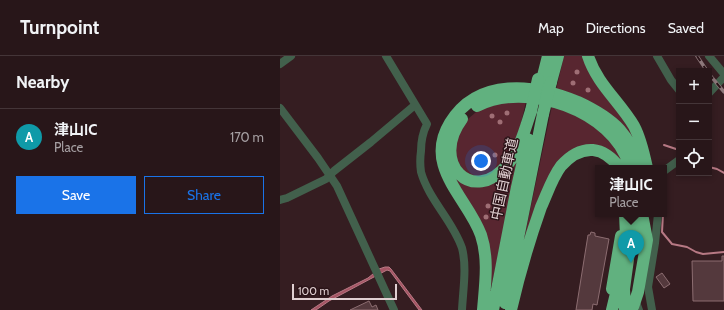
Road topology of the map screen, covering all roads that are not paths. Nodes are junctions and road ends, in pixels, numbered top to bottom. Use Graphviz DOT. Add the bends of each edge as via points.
graph roads {
  1 [pos="291,56"];
  2 [pos="386,56"];
  3 [pos="544,56"];
  4 [pos="548,56"];
  5 [pos="558,56"];
  6 [pos="588,56"];
  7 [pos="657,56"];
  8 [pos="709,56"];
  9 [pos="280,64"];
  10 [pos="724,76"];
  11 [pos="544,80"];
  12 [pos="676,86"];
  13 [pos="712,90"];
  14 [pos="415,105"];
  15 [pos="280,108"];
  16 [pos="536,112"];
  17 [pos="676,162"];
  18 [pos="617,165"];
  19 [pos="629,165"];
  20 [pos="637,165"];
  21 [pos="646,165"];
  22 [pos="667,169"];
  23 [pos="330,176"];
  24 [pos="280,200"];
  25 [pos="624,217"];
  26 [pos="625,217"];
  27 [pos="628,217"];
  28 [pos="640,217"];
  29 [pos="641,217"];
  30 [pos="642,217"];
  31 [pos="643,217"];
  32 [pos="658,217"];
  33 [pos="629,237"];
  34 [pos="628,292"];
  35 [pos="394,310"];
  36 [pos="462,310"];
  37 [pos="482,310"];
  38 [pos="493,310"];
  39 [pos="504,310"];
  40 [pos="511,310"];
  41 [pos="610,310"];
  42 [pos="628,310"];
  43 [pos="641,310"];
  44 [pos="652,310"];
  1 -- 9 [label="street"];
  2 -- 14 [label="street"];
  3 -- 11 [label="highway"];
  4 -- 11 [label="highway, 中国自動車道"];
  5 -- 11 [label="highway, 中国自動車道"];
  6 -- 21 [label="highway" via="598,78 634,126"];
  7 -- 12 [label="street"];
  8 -- 10 [label="street"];
  10 -- 13 [label="street"];
  11 -- 16 [label="highway, 中国自動車道"];
  14 -- 23 [label="street"];
  14 -- 36 [label="street" via="426,124 421,145 421,172 456,232 462,250"];
  15 -- 23 [label="street"];
  16 -- 19 [label="highway" via="513,156 496,175 482,182 469,180 458,173 450,160 450,145 461,120 482,104 511,96 554,102 594,120 619,142"];
  16 -- 38 [label="highway, 中国自動車道" via="517,187"];
  16 -- 39 [label="highway, 中国自動車道"];
  17 -- 22 [label="street"];
  18 -- 40 [label="highway" via="608,156 588,150 574,155 562,165 552,181 532,232"];
  20 -- 37 [label="highway" via="631,146 615,125 592,108 546,91 522,87 500,89 480,96 463,107 446,131 442,156 450,182 482,236 486,272"];
  23 -- 24 [label="street"];
  23 -- 35 [label="street" via="337,186"];
  25 -- 41 [label="highway"];
  26 -- 33 [label="highway"];
  27 -- 33 [label="highway"];
  28 -- 33 [label="highway"];
  29 -- 42 [label="highway" via="631,274"];
  30 -- 34 [label="highway" via="642,239"];
  31 -- 34 [label="highway" via="647,240"];
  32 -- 44 [label="street" via="648,287"];
  33 -- 34 [label="highway"];
  34 -- 41 [label="highway"];
  34 -- 42 [label="highway"];
  34 -- 43 [label="lane"];
}
